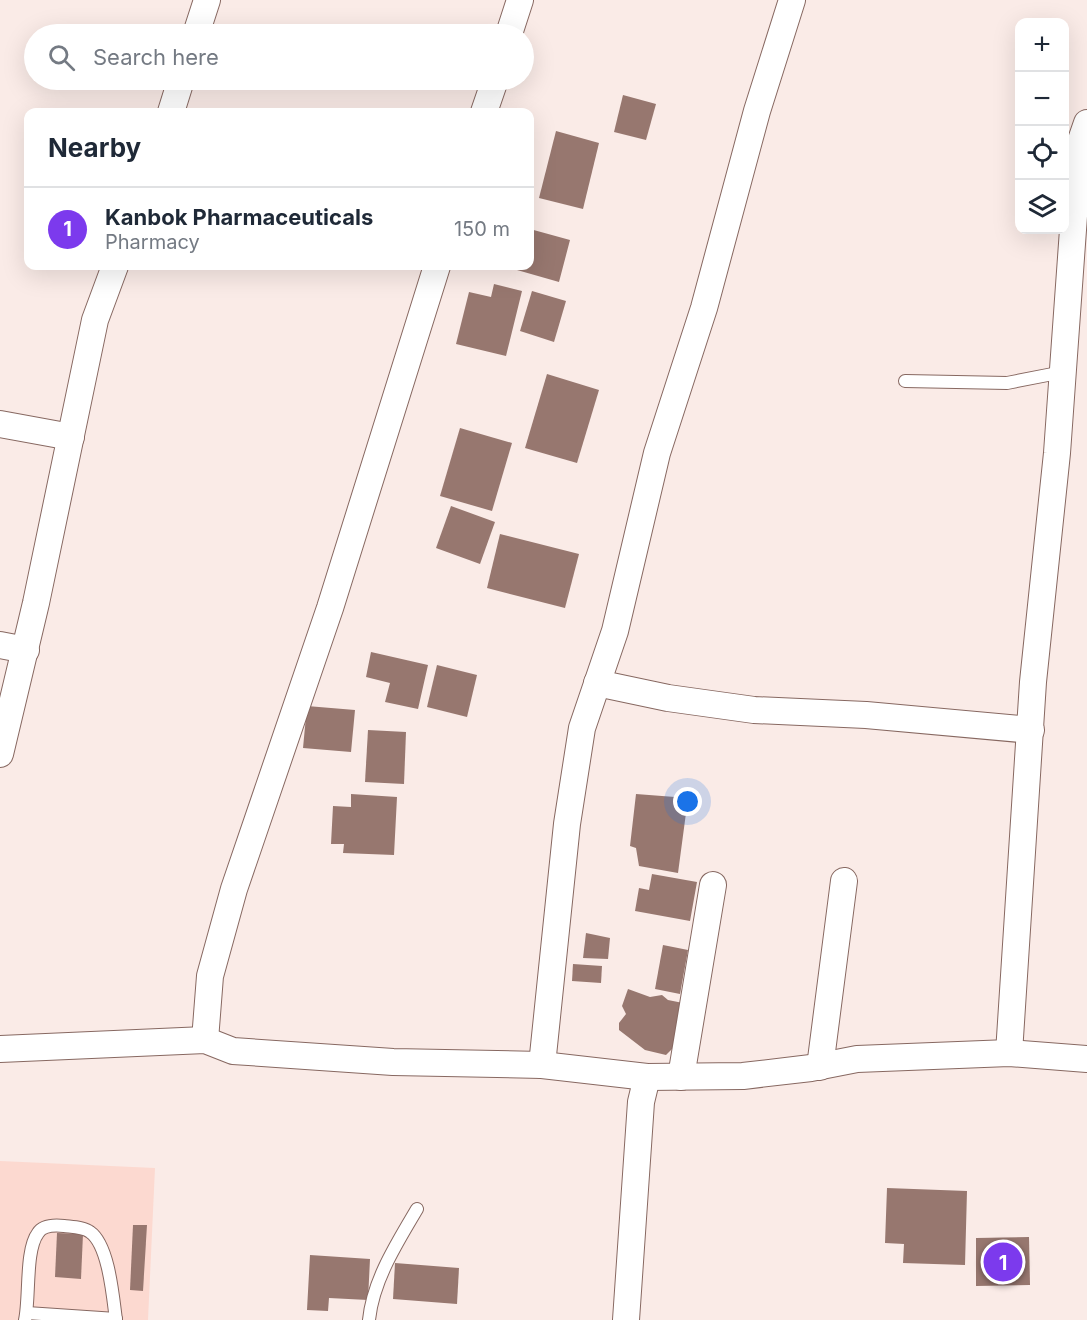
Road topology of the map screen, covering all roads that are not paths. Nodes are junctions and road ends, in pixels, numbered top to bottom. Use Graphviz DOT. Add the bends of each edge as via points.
graph roads {
  1 [pos="207,0"];
  2 [pos="520,0"];
  3 [pos="792,0"];
  4 [pos="199,24"];
  5 [pos="512,24"];
  6 [pos="178,90"];
  7 [pos="492,90"];
  8 [pos="172,108"];
  9 [pos="485,108"];
  10 [pos="1087,123"];
  11 [pos="114,270"];
  12 [pos="436,270"];
  13 [pos="1063,372"];
  14 [pos="905,381"];
  15 [pos="0,424"];
  16 [pos="72,436"];
  17 [pos="0,645"];
  18 [pos="26,650"];
  19 [pos="597,683"];
  20 [pos="1031,730"];
  21 [pos="0,754"];
  22 [pos="844,881"];
  23 [pos="713,885"];
  24 [pos="205,1040"];
  25 [pos="0,1049"];
  26 [pos="1009,1053"];
  27 [pos="1087,1059"];
  28 [pos="542,1065"];
  29 [pos="820,1067"];
  30 [pos="647,1077"];
  31 [pos="681,1077"];
  32 [pos="417,1209"];
  33 [pos="26,1317"];
  34 [pos="116,1320"];
  35 [pos="369,1320"];
  36 [pos="626,1320"];
  1 -- 4 [label="street"];
  2 -- 5 [label="street"];
  3 -- 19 [label="street" via="757,111 704,308 657,453 615,631"];
  6 -- 8 [label="street"];
  7 -- 9 [label="street"];
  10 -- 13 [label="street" via="1079,146"];
  11 -- 16 [label="street" via="95,320"];
  12 -- 24 [label="street" via="330,608 234,889 210,976"];
  13 -- 14 [label="lane" via="1007,383"];
  13 -- 20 [label="street"];
  15 -- 16 [label="street"];
  16 -- 18 [label="street"];
  17 -- 18 [label="street"];
  18 -- 21 [label="street"];
  19 -- 20 [label="street" via="754,710 866,714"];
  19 -- 28 [label="street" via="582,728 573,782"];
  20 -- 26 [label="street"];
  22 -- 29 [label="street"];
  23 -- 31 [label="street"];
  24 -- 25 [label="street"];
  24 -- 28 [label="street" via="233,1051 393,1062"];
  26 -- 27 [label="street"];
  26 -- 29 [label="street" via="857,1059"];
  28 -- 30 [label="street"];
  29 -- 31 [label="street" via="743,1076"];
  30 -- 31 [label="street"];
  30 -- 36 [label="street" via="641,1102"];
  32 -- 35 [label="lane" via="389,1257"];
  33 -- 34 [label="lane"];
  33 -- 34 [label="lane" via="37,1233 61,1225 88,1230 96,1236 106,1264"];
}
